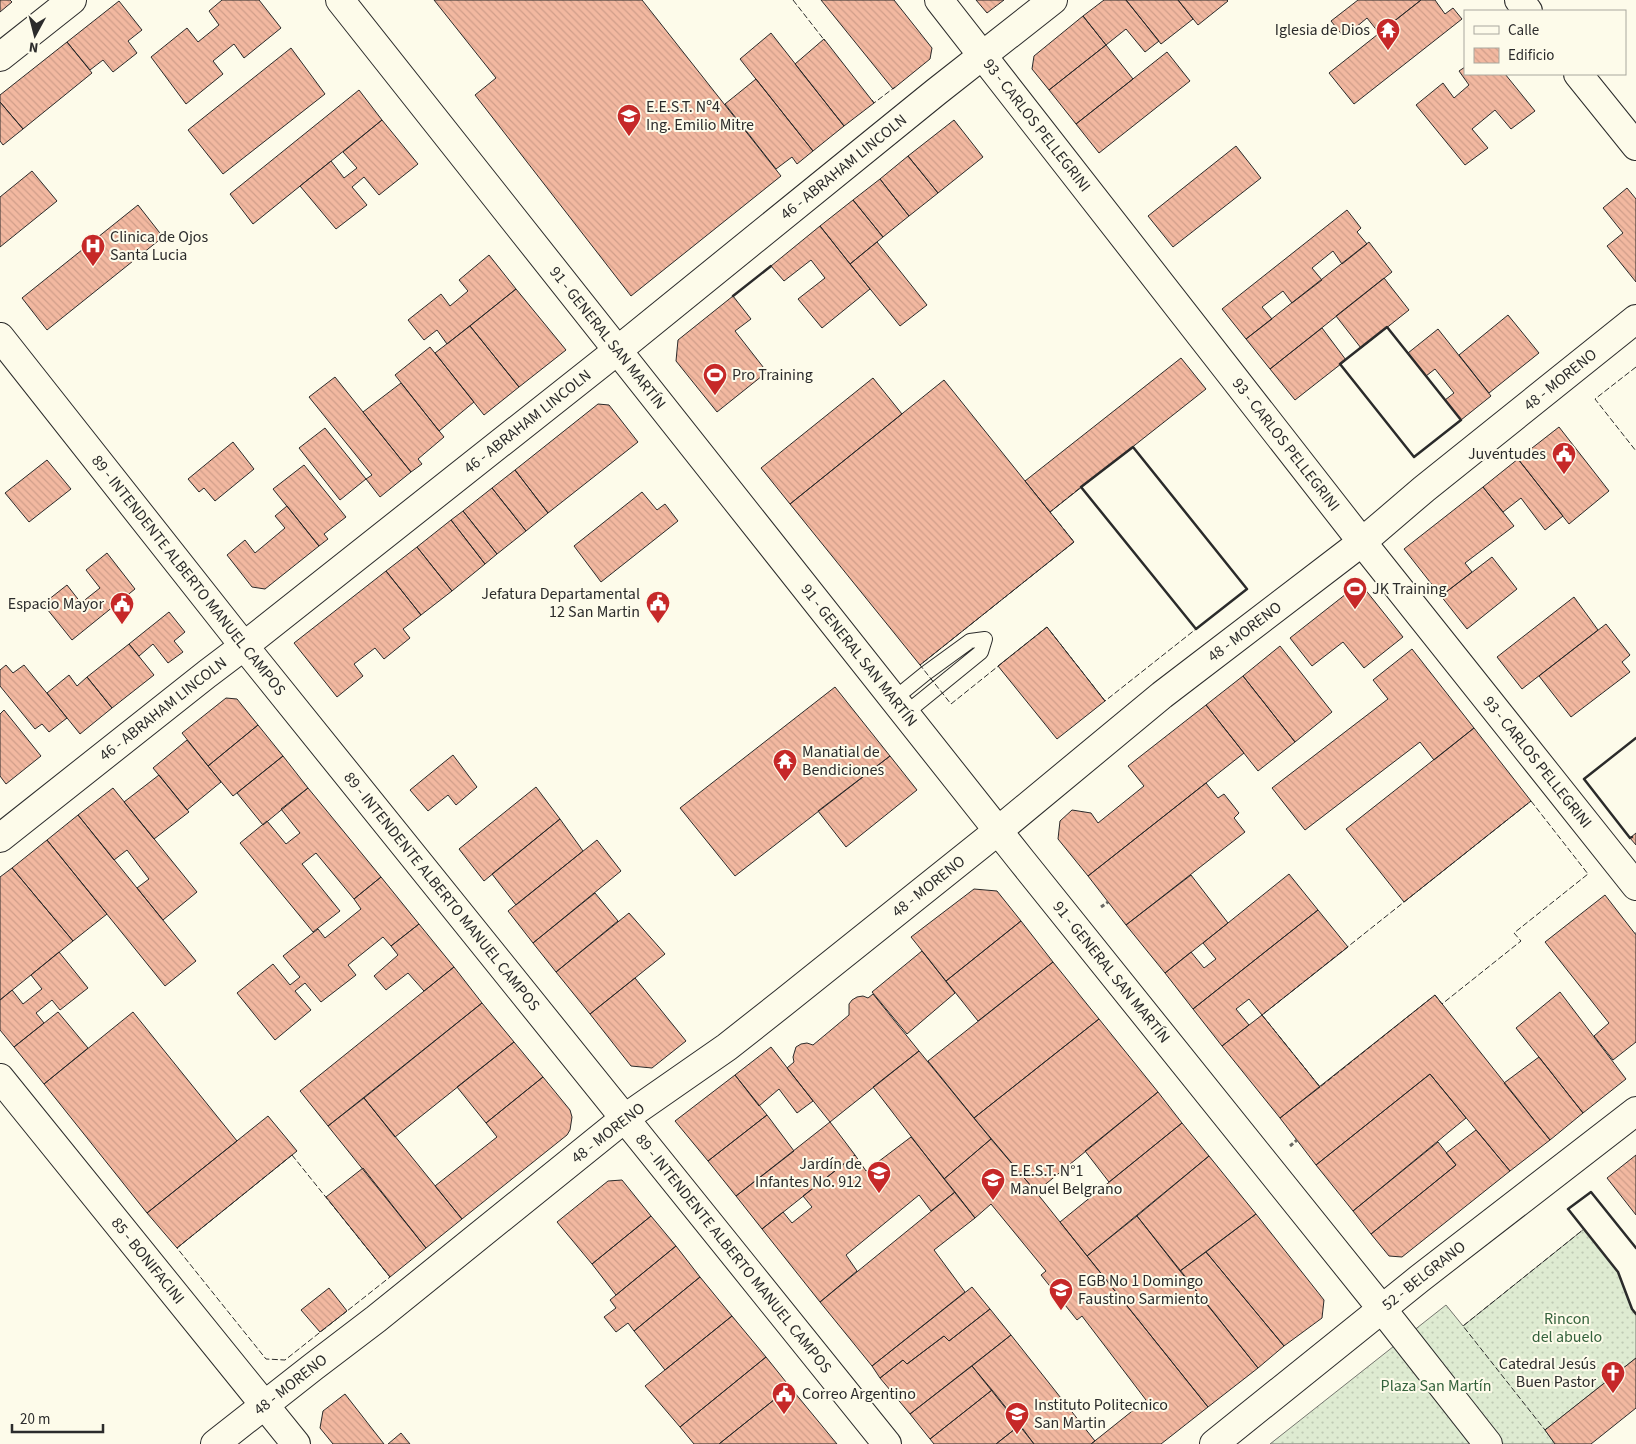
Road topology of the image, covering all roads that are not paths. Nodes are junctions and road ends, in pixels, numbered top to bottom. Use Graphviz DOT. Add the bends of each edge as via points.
graph roads {
  1 [pos="72,0"];
  2 [pos="340,0"];
  3 [pos="939,0"];
  4 [pos="1053,0"];
  5 [pos="983,55"];
  6 [pos="0,57"];
  7 [pos="1579,75"];
  8 [pos="1636,146"];
  9 [pos="1636,319"];
  10 [pos="0,337"];
  11 [pos="618,350"];
  12 [pos="1362,542"];
  13 [pos="244,646"];
  14 [pos="900,706"];
  15 [pos="999,830"];
  16 [pos="0,838"];
  17 [pos="1636,886"];
  18 [pos="0,1078"];
  19 [pos="1636,1111"];
  20 [pos="625,1118"];
  21 [pos="1382,1309"];
  22 [pos="264,1405"];
  23 [pos="215,1444"];
  24 [pos="296,1444"];
  25 [pos="887,1444"];
  26 [pos="1214,1444"];
  27 [pos="1488,1444"];
  1 -- 6 [label="street"];
  2 -- 11 [label="street, 91 - GENERAL SAN MARTÍN"];
  3 -- 5 [label="street, 93 - CARLOS PELLEGRINI"];
  4 -- 5 [label="street, 46 - ABRAHAM LINCOLN"];
  5 -- 11 [label="street, 46 - ABRAHAM LINCOLN"];
  5 -- 12 [label="street, 93 - CARLOS PELLEGRINI"];
  7 -- 8 [label="street"];
  9 -- 12 [label="street, 48 - MORENO"];
  10 -- 13 [label="street, 89 - INTENDENTE ALBERTO MANUEL CAMPOS"];
  11 -- 13 [label="street, 46 - ABRAHAM LINCOLN"];
  11 -- 14 [label="street, 91 - GENERAL SAN MARTÍN"];
  12 -- 15 [label="street, 48 - MORENO" via="1162,695"];
  12 -- 17 [label="street, 93 - CARLOS PELLEGRINI"];
  13 -- 16 [label="street, 46 - ABRAHAM LINCOLN"];
  13 -- 20 [label="street, 89 - INTENDENTE ALBERTO MANUEL CAMPOS"];
  14 -- 14 [label="lane" via="981,652 985,639 970,642 926,673"];
  14 -- 15 [label="street, 91 - GENERAL SAN MARTÍN"];
  15 -- 20 [label="street, 48 - MORENO" via="728,1046"];
  15 -- 21 [label="street, 91 - GENERAL SAN MARTÍN"];
  18 -- 22 [label="street, 85 - BONIFACINI"];
  19 -- 21 [label="street, 52 - BELGRANO"];
  20 -- 22 [label="street, 48 - MORENO"];
  20 -- 25 [label="street, 89 - INTENDENTE ALBERTO MANUEL CAMPOS"];
  21 -- 26 [label="street, 52 - BELGRANO"];
  21 -- 27 [label="street, 91 - GENERAL SAN MARTÍN"];
  22 -- 23 [label="street, 48 - MORENO"];
  22 -- 24 [label="street, 85 - BONIFACINI"];
}
